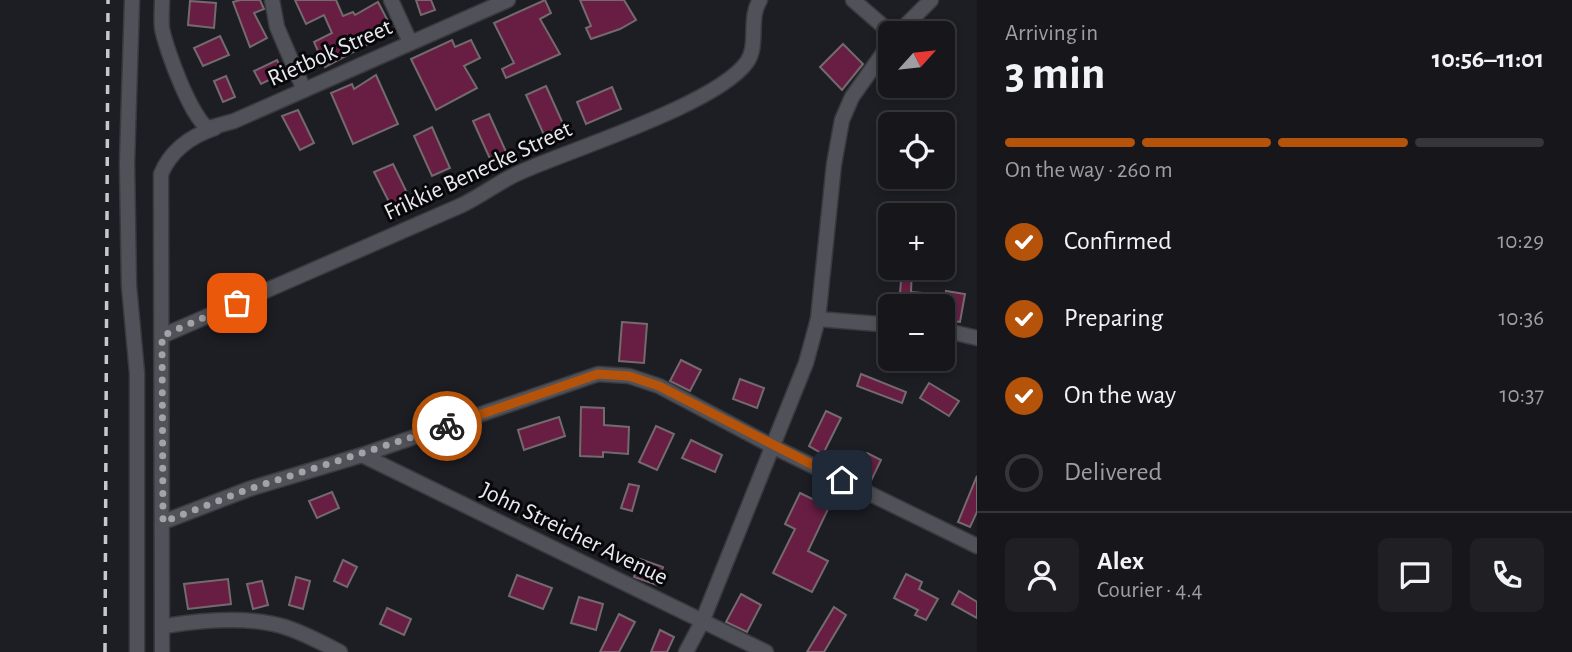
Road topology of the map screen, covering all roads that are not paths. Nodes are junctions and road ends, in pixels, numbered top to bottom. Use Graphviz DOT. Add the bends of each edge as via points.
graph roads {
  1 [pos="132,0"];
  2 [pos="162,0"];
  3 [pos="272,0"];
  4 [pos="391,0"];
  5 [pos="508,0"];
  6 [pos="760,0"];
  7 [pos="853,0"];
  8 [pos="931,0"];
  9 [pos="910,21"];
  10 [pos="878,22"];
  11 [pos="411,42"];
  12 [pos="878,60"];
  13 [pos="304,90"];
  14 [pos="212,128"];
  15 [pos="818,319"];
  16 [pos="878,324"];
  17 [pos="955,333"];
  18 [pos="162,336"];
  19 [pos="977,338"];
  20 [pos="774,447"];
  21 [pos="362,454"];
  22 [pos="163,522"];
  23 [pos="977,546"];
  24 [pos="702,622"];
  25 [pos="165,626"];
  26 [pos="137,652"];
  27 [pos="162,652"];
  28 [pos="340,652"];
  29 [pos="687,652"];
  30 [pos="766,652"];
  1 -- 26 [label="street" via="127,163 136,373"];
  2 -- 14 [label="street" via="170,55 198,117"];
  3 -- 13 [label="street" via="277,27"];
  4 -- 11 [label="street"];
  5 -- 11 [label="street, Rietbok Street"];
  6 -- 18 [label="street, Frikkie Benecke Street" via="750,59 734,77 668,112 499,182 462,205"];
  7 -- 10 [label="street"];
  8 -- 9 [label="street"];
  11 -- 13 [label="street, Rietbok Street"];
  12 -- 15 [label="street" via="842,120"];
  13 -- 14 [label="street, Rietbok Street"];
  14 -- 18 [label="street, Rietbok Street" via="192,136 161,174"];
  15 -- 16 [label="street"];
  15 -- 20 [label="street"];
  17 -- 19 [label="street"];
  18 -- 22 [label="street, Rietbok Street"];
  20 -- 21 [label="street" via="659,386 629,376 598,374"];
  20 -- 23 [label="street"];
  20 -- 24 [label="street"];
  21 -- 22 [label="street"];
  21 -- 24 [label="street, John Streicher Avenue"];
  22 -- 25 [label="street, Rietbok Street"];
  24 -- 29 [label="street"];
  24 -- 30 [label="street, John Streicher Avenue"];
  25 -- 27 [label="street, Rietbok Street"];
  25 -- 28 [label="street" via="197,622 271,625 304,634"];
}
